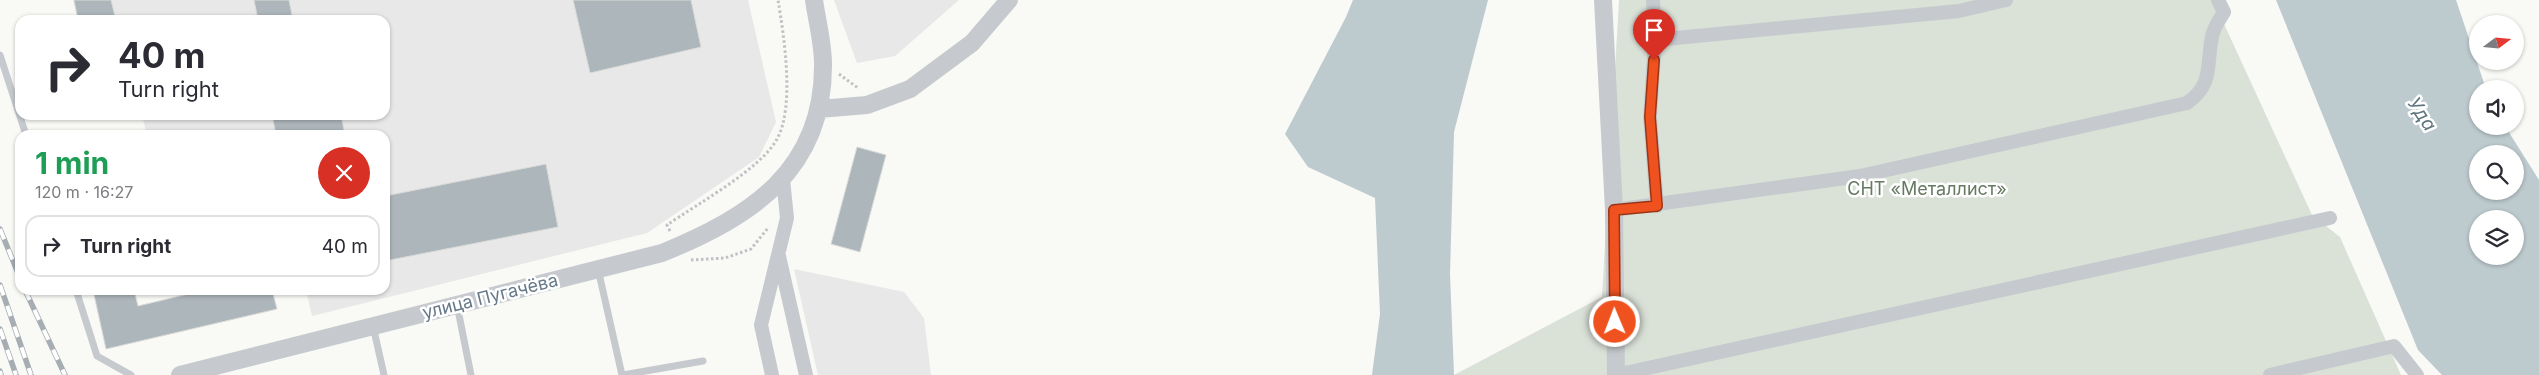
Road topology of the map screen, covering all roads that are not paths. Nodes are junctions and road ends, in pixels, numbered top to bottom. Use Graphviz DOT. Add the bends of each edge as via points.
graph roads {
  1 [pos="814,0"];
  2 [pos="1009,0"];
  3 [pos="1602,0"];
  4 [pos="1653,0"];
  5 [pos="2006,0"];
  6 [pos="2218,0"];
  7 [pos="1655,40"];
  8 [pos="0,55"];
  9 [pos="15,101"];
  10 [pos="819,109"];
  11 [pos="783,179"];
  12 [pos="1657,206"];
  13 [pos="1614,210"];
  14 [pos="2330,218"];
  15 [pos="778,254"];
  16 [pos="598,269"];
  17 [pos="78,295"];
  18 [pos="457,305"];
  19 [pos="373,326"];
  20 [pos="703,361"];
  21 [pos="131,375"];
  22 [pos="180,375"];
  23 [pos="384,375"];
  24 [pos="471,375"];
  25 [pos="623,375"];
  26 [pos="772,375"];
  27 [pos="806,375"];
  28 [pos="1616,375"];
  29 [pos="2270,375"];
  30 [pos="2417,375"];
  1 -- 10 [label="street, улица Пугачёва" via="823,64"];
  2 -- 10 [label="street" via="972,43 910,89 867,105"];
  3 -- 13 [label="street"];
  4 -- 7 [label="street"];
  5 -- 7 [label="street" via="1958,11"];
  6 -- 12 [label="street" via="2224,12 2212,34 2206,85 2187,103 1860,176"];
  7 -- 12 [label="street" via="1650,117"];
  8 -- 9 [label="lane"];
  10 -- 11 [label="street, улица Пугачёва" via="807,141"];
  11 -- 15 [label="street" via="787,218"];
  11 -- 16 [label="street, улица Пугачёва" via="735,219 704,236"];
  12 -- 13 [label="street"];
  13 -- 28 [label="street"];
  14 -- 28 [label="street"];
  15 -- 26 [label="street" via="761,325"];
  15 -- 27 [label="street"];
  16 -- 18 [label="street, улица Пугачёва"];
  16 -- 25 [label="lane"];
  17 -- 21 [label="lane" via="97,356"];
  18 -- 19 [label="street, улица Пугачёва"];
  18 -- 24 [label="lane"];
  19 -- 22 [label="street, улица Пугачёва"];
  19 -- 23 [label="lane"];
  20 -- 25 [label="lane"];
  29 -- 30 [label="street" via="2394,346"];
}
